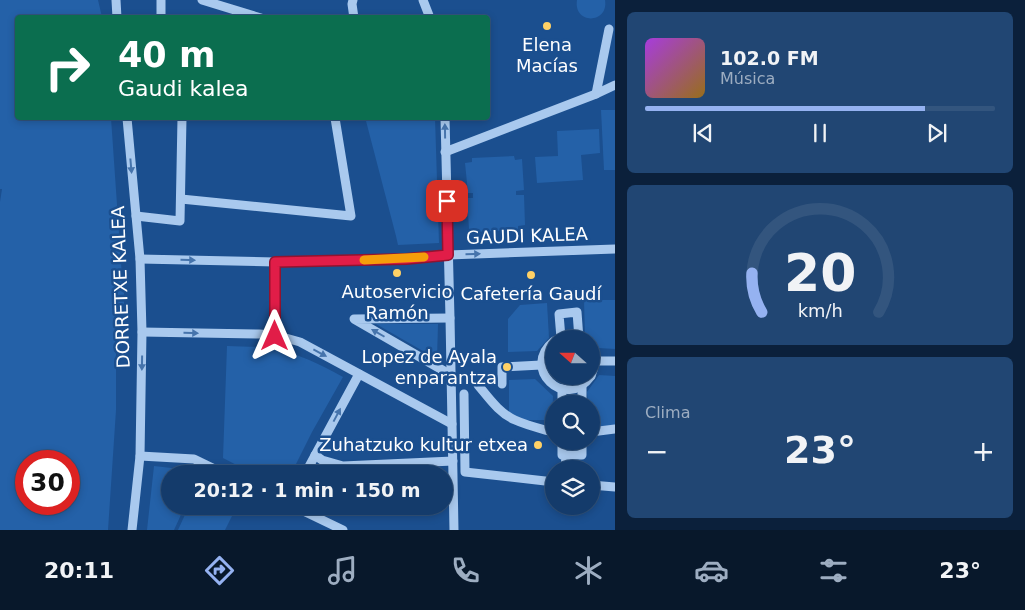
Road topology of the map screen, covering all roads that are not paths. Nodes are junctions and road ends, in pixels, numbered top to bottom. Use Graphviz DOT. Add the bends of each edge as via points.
graph roads {
  1 [pos="116,0"];
  2 [pos="161,0"];
  3 [pos="202,0"];
  4 [pos="353,0"];
  5 [pos="423,0"];
  6 [pos="117,15"];
  7 [pos="161,15"];
  8 [pos="252,15"];
  9 [pos="354,15"];
  10 [pos="429,15"];
  11 [pos="609,30"];
  12 [pos="615,86"];
  13 [pos="596,94"];
  14 [pos="127,120"];
  15 [pos="182,120"];
  16 [pos="335,120"];
  17 [pos="445,120"];
  18 [pos="446,152"];
  19 [pos="181,199"];
  20 [pos="136,216"];
  21 [pos="615,249"];
  22 [pos="448,255"];
  23 [pos="140,259"];
  24 [pos="275,262"];
  25 [pos="450,318"];
  26 [pos="558,330"];
  27 [pos="578,330"];
  28 [pos="142,332"];
  29 [pos="275,336"];
  30 [pos="545,350"];
  31 [pos="600,360"];
  32 [pos="615,361"];
  33 [pos="541,365"];
  34 [pos="359,374"];
  35 [pos="451,375"];
  36 [pos="502,384"];
  37 [pos="478,385"];
  38 [pos="582,386"];
  39 [pos="562,389"];
  40 [pos="464,394"];
  41 [pos="562,395"];
  42 [pos="582,395"];
  43 [pos="452,424"];
  44 [pos="615,429"];
  45 [pos="545,430"];
  46 [pos="600,431"];
  47 [pos="562,450"];
  48 [pos="582,450"];
  49 [pos="315,455"];
  50 [pos="566,455"];
  51 [pos="140,456"];
  52 [pos="566,460"];
  53 [pos="453,461"];
  54 [pos="206,465"];
  55 [pos="310,465"];
  56 [pos="545,481"];
  57 [pos="600,486"];
  58 [pos="615,487"];
  59 [pos="312,515"];
  60 [pos="132,530"];
  61 [pos="343,530"];
  62 [pos="454,530"];
  1 -- 6 [label="street"];
  2 -- 7 [label="street"];
  3 -- 8 [label="street"];
  4 -- 9 [label="street"];
  5 -- 10 [label="street"];
  11 -- 13 [label="street"];
  12 -- 13 [label="street"];
  13 -- 18 [label="street"];
  14 -- 20 [label="street, DORRETXE KALEA, one-way"];
  15 -- 19 [label="street"];
  16 -- 19 [label="street" via="351,216"];
  18 -- 17 [label="street, one-way"];
  18 -- 22 [label="street"];
  19 -- 20 [label="street" via="180,221"];
  20 -- 23 [label="street, DORRETXE KALEA"];
  22 -- 21 [label="street, GAUDI KALEA, one-way"];
  22 -- 24 [label="street, GAUDI KALEA"];
  22 -- 25 [label="street"];
  23 -- 24 [label="street, GAUDI KALEA, one-way"];
  23 -- 28 [label="street, DORRETXE KALEA"];
  24 -- 29 [label="street"];
  25 -- 35 [label="street"];
  35 -- 25 [label="street, one-way" via="354,319"];
  26 -- 27 [label="street" via="559,314 577,312"];
  28 -- 29 [label="street, one-way"];
  28 -- 51 [label="street, DORRETXE KALEA, one-way"];
  29 -- 34 [label="street, one-way" via="300,342"];
  30 -- 33 [label="street"];
  31 -- 32 [label="street"];
  33 -- 36 [label="street" via="502,367"];
  33 -- 39 [label="street" via="548,381"];
  34 -- 43 [label="street"];
  49 -- 34 [label="street, one-way"];
  35 -- 43 [label="street"];
  37 -- 45 [label="street" via="504,413"];
  38 -- 39 [label="street"];
  38 -- 42 [label="street"];
  39 -- 41 [label="street"];
  40 -- 56 [label="street" via="466,472"];
  43 -- 53 [label="street"];
  44 -- 46 [label="street"];
  47 -- 50 [label="street" via="562,455"];
  48 -- 50 [label="street" via="582,455"];
  49 -- 53 [label="street" via="343,466"];
  49 -- 55 [label="street"];
  50 -- 52 [label="street"];
  51 -- 54 [label="street" via="194,459"];
  51 -- 60 [label="street, DORRETXE KALEA"];
  53 -- 62 [label="street"];
  57 -- 58 [label="street"];
  59 -- 61 [label="street"];
}
